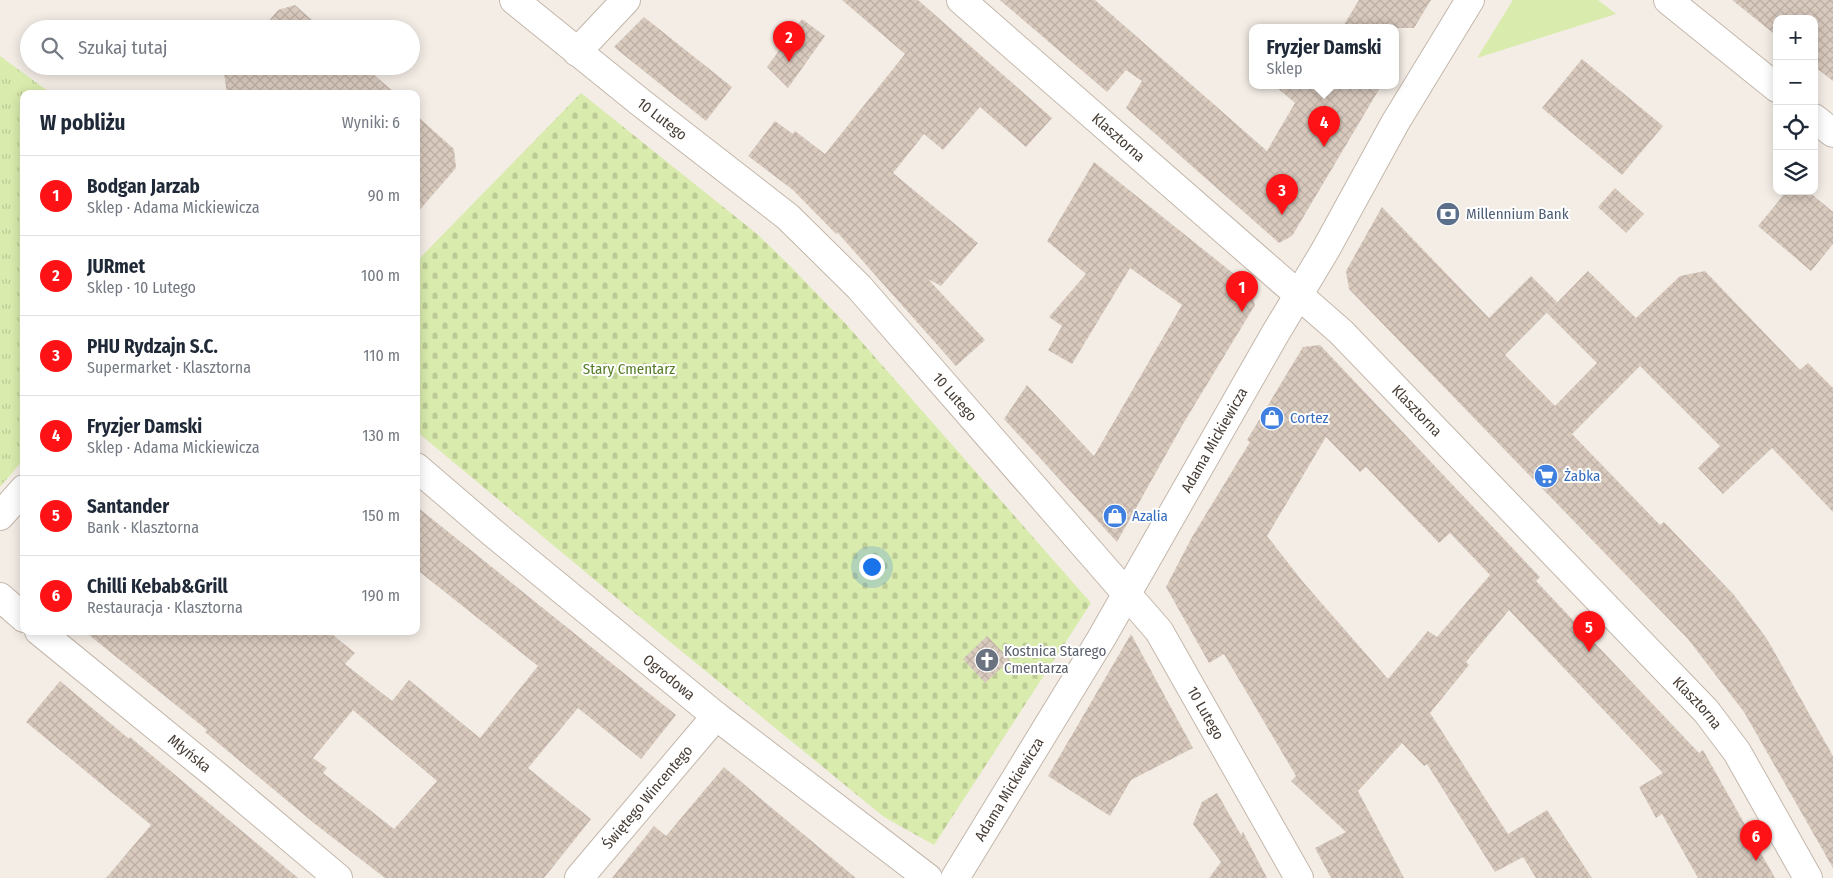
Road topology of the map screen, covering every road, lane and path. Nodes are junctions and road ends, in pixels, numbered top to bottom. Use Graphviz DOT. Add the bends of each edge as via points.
graph roads {
  1 [pos="514,0"];
  2 [pos="626,0"];
  3 [pos="962,0"];
  4 [pos="1470,0"];
  5 [pos="1668,0"];
  6 [pos="577,52"];
  7 [pos="1773,85"];
  8 [pos="1818,121"];
  9 [pos="1833,133"];
  10 [pos="1300,295"];
  11 [pos="420,470"];
  12 [pos="20,494"];
  13 [pos="0,516"];
  14 [pos="1127,592"];
  15 [pos="0,597"];
  16 [pos="20,614"];
  17 [pos="44,635"];
  18 [pos="716,716"];
  19 [pos="338,878"];
  20 [pos="579,878"];
  21 [pos="928,878"];
  22 [pos="955,878"];
  23 [pos="1299,878"];
  24 [pos="1808,878"];
  1 -- 6 [label="street, 10 Lutego"];
  2 -- 6 [label="street"];
  3 -- 10 [label="street, Klasztorna"];
  4 -- 10 [label="street, Adama Mickiewicza" via="1395,123"];
  5 -- 7 [label="street"];
  6 -- 14 [label="street, 10 Lutego" via="788,217 859,287 1099,564"];
  8 -- 9 [label="street"];
  10 -- 14 [label="street, Adama Mickiewicza"];
  10 -- 24 [label="street, Klasztorna" via="1341,332 1706,711 1738,752"];
  11 -- 18 [label="street, Ogrodowa"];
  12 -- 13 [label="street"];
  14 -- 22 [label="street, Adama Mickiewicza"];
  14 -- 23 [label="street, 10 Lutego" via="1159,631"];
  15 -- 16 [label="street"];
  17 -- 19 [label="street, Młyńska"];
  18 -- 20 [label="street, Świętego Wincentego"];
  18 -- 21 [label="street, Ogrodowa"];
}
